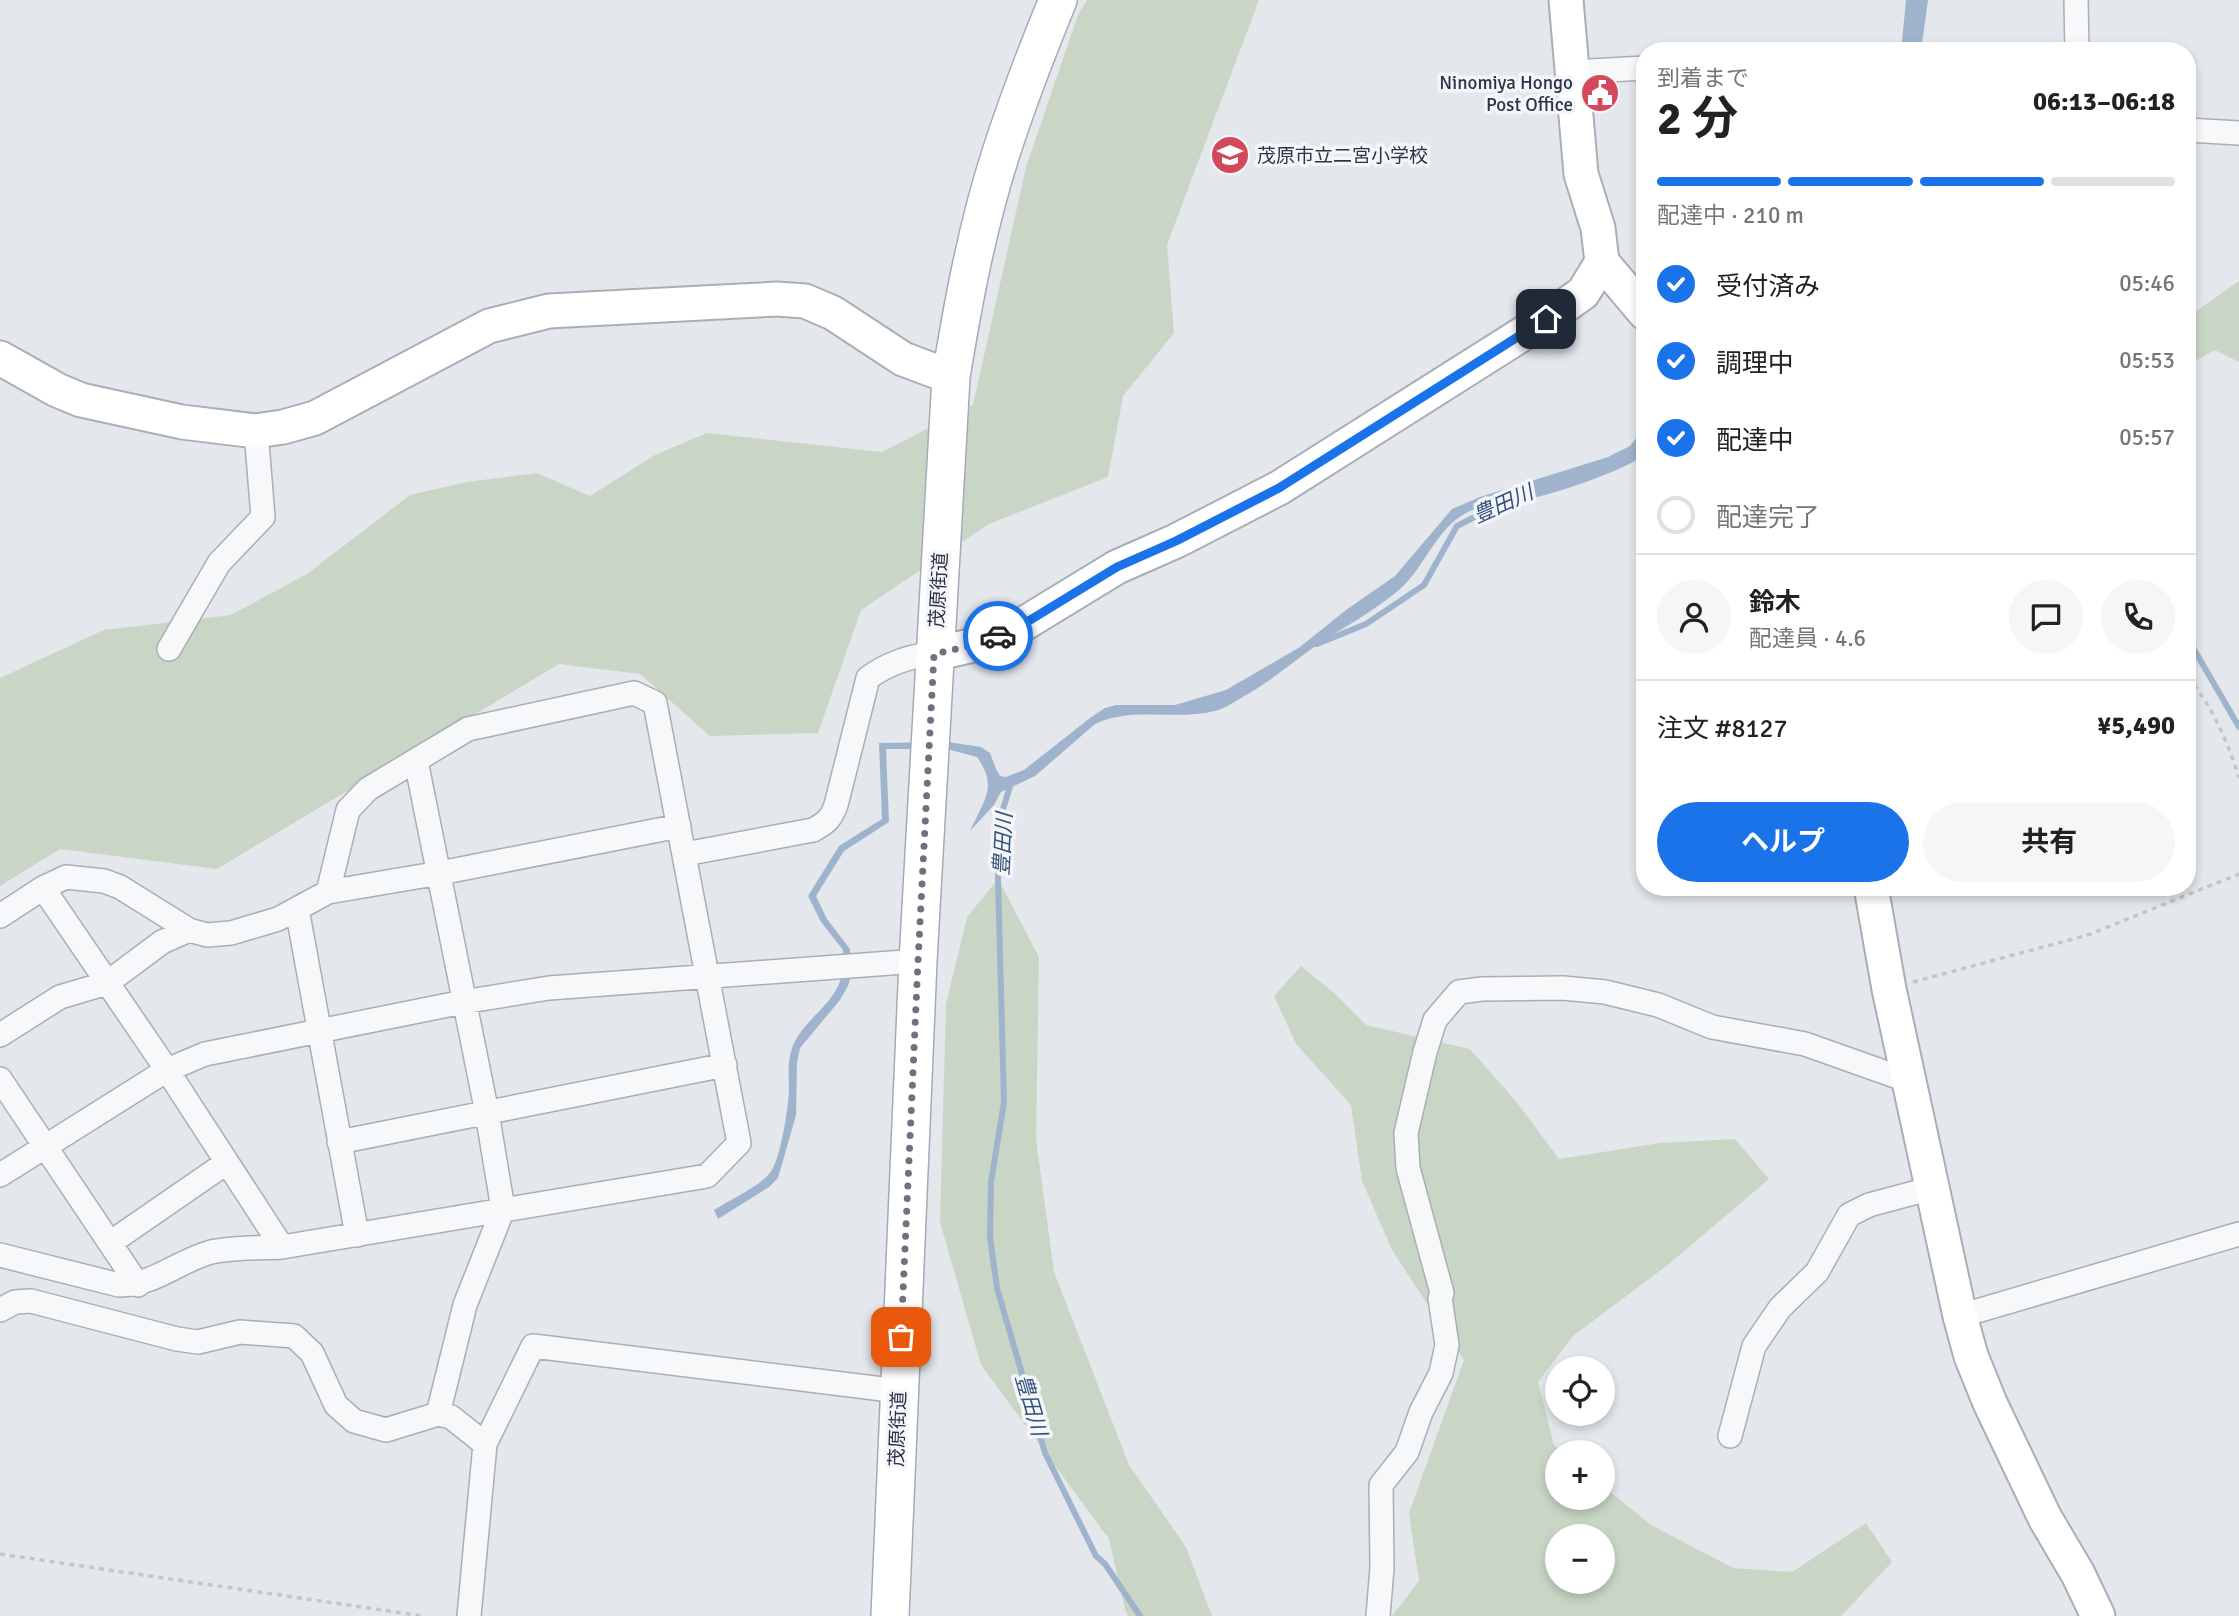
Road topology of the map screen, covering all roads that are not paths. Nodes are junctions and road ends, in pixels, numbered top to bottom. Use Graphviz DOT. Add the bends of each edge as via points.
graph roads {
  1 [pos="1058,0"];
  2 [pos="1566,0"];
  3 [pos="2076,0"];
  4 [pos="2077,42"];
  5 [pos="1636,68"];
  6 [pos="1571,72"];
  7 [pos="2196,130"];
  8 [pos="2239,133"];
  9 [pos="1602,262"];
  10 [pos="1636,302"];
  11 [pos="0,358"];
  12 [pos="951,377"];
  13 [pos="256,431"];
  14 [pos="169,649"];
  15 [pos="934,654"];
  16 [pos="416,761"];
  17 [pos="679,827"];
  18 [pos="685,854"];
  19 [pos="440,873"];
  20 [pos="43,888"];
  21 [pos="328,892"];
  22 [pos="1873,896"];
  23 [pos="297,909"];
  24 [pos="0,916"];
  25 [pos="189,930"];
  26 [pos="918,961"];
  27 [pos="709,975"];
  28 [pos="107,983"];
  29 [pos="463,1002"];
  30 [pos="319,1030"];
  31 [pos="0,1035"];
  32 [pos="725,1065"];
  33 [pos="167,1070"];
  34 [pos="0,1079"];
  35 [pos="1909,1081"];
  36 [pos="487,1113"];
  37 [pos="340,1142"];
  38 [pos="45,1145"];
  39 [pos="226,1163"];
  40 [pos="0,1175"];
  41 [pos="1932,1188"];
  42 [pos="503,1209"];
  43 [pos="2239,1234"];
  44 [pos="357,1235"];
  45 [pos="110,1243"];
  46 [pos="282,1247"];
  47 [pos="0,1255"];
  48 [pos="138,1285"];
  49 [pos="0,1310"];
  50 [pos="1960,1316"];
  51 [pos="898,1391"];
  52 [pos="438,1414"];
  53 [pos="1730,1436"];
  54 [pos="485,1444"];
  55 [pos="2104,1614"];
  56 [pos="469,1616"];
  57 [pos="890,1616"];
  58 [pos="1378,1616"];
  1 -- 12 [label="main road, 茂原街道" via="999,158 961,313"];
  2 -- 6 [label="street"];
  3 -- 4 [label="street"];
  5 -- 6 [label="street"];
  6 -- 9 [label="street" via="1581,174 1598,228"];
  7 -- 8 [label="street"];
  9 -- 10 [label="street"];
  9 -- 15 [label="street" via="1583,293 1279,488 1117,567 1022,625 983,643"];
  11 -- 13 [label="street" via="57,390 92,403 181,422"];
  12 -- 13 [label="street" via="904,359 833,313 805,301 548,311 489,326 315,418"];
  12 -- 15 [label="main road, 茂原街道"];
  13 -- 14 [label="street" via="263,517 219,563"];
  15 -- 18 [label="street" via="900,662 868,678 836,805 825,824"];
  15 -- 26 [label="main road, 茂原街道"];
  16 -- 17 [label="street" via="468,729 634,693 655,703"];
  16 -- 19 [label="street"];
  16 -- 21 [label="street" via="368,789 348,810"];
  17 -- 18 [label="street"];
  17 -- 19 [label="street"];
  18 -- 27 [label="street"];
  19 -- 21 [label="street"];
  19 -- 29 [label="street"];
  20 -- 24 [label="street"];
  20 -- 25 [label="street" via="66,877 104,881"];
  20 -- 28 [label="street"];
  21 -- 23 [label="street"];
  22 -- 35 [label="street"];
  23 -- 25 [label="street" via="231,933 207,935"];
  23 -- 30 [label="street"];
  25 -- 28 [label="street" via="162,942"];
  26 -- 27 [label="street"];
  26 -- 51 [label="main road, 茂原街道"];
  27 -- 29 [label="street" via="549,988"];
  27 -- 32 [label="street"];
  28 -- 31 [label="street" via="60,997"];
  28 -- 33 [label="street"];
  29 -- 30 [label="street"];
  29 -- 36 [label="street"];
  30 -- 33 [label="street" via="205,1054"];
  30 -- 37 [label="street"];
  32 -- 36 [label="street"];
  32 -- 42 [label="street" via="739,1143 707,1176"];
  33 -- 38 [label="street"];
  33 -- 39 [label="street"];
  34 -- 38 [label="street"];
  35 -- 41 [label="street"];
  35 -- 58 [label="street" via="1805,1044 1712,1027 1658,1005 1605,992 1563,988 1459,992 1435,1020 1406,1133 1408,1168 1442,1293 1447,1345 1441,1373 1407,1452 1381,1485"];
  36 -- 37 [label="street"];
  36 -- 42 [label="street"];
  37 -- 44 [label="street"];
  38 -- 40 [label="street"];
  38 -- 45 [label="street"];
  39 -- 45 [label="street"];
  39 -- 46 [label="street"];
  41 -- 50 [label="street"];
  41 -- 53 [label="street" via="1849,1215 1817,1272 1780,1308 1754,1346"];
  42 -- 44 [label="street"];
  42 -- 52 [label="street" via="465,1305"];
  43 -- 50 [label="street"];
  44 -- 46 [label="street"];
  45 -- 48 [label="street"];
  46 -- 48 [label="street" via="209,1253"];
  47 -- 48 [label="street" via="119,1285"];
  49 -- 52 [label="street" via="15,1302 31,1301 198,1342 240,1332 293,1336 312,1353 336,1405 355,1421 386,1430"];
  50 -- 55 [label="street" via="1990,1403 2045,1518"];
  51 -- 54 [label="street" via="533,1346"];
  51 -- 57 [label="main road, 茂原街道"];
  52 -- 54 [label="street" via="451,1417"];
  54 -- 56 [label="street"];
}
